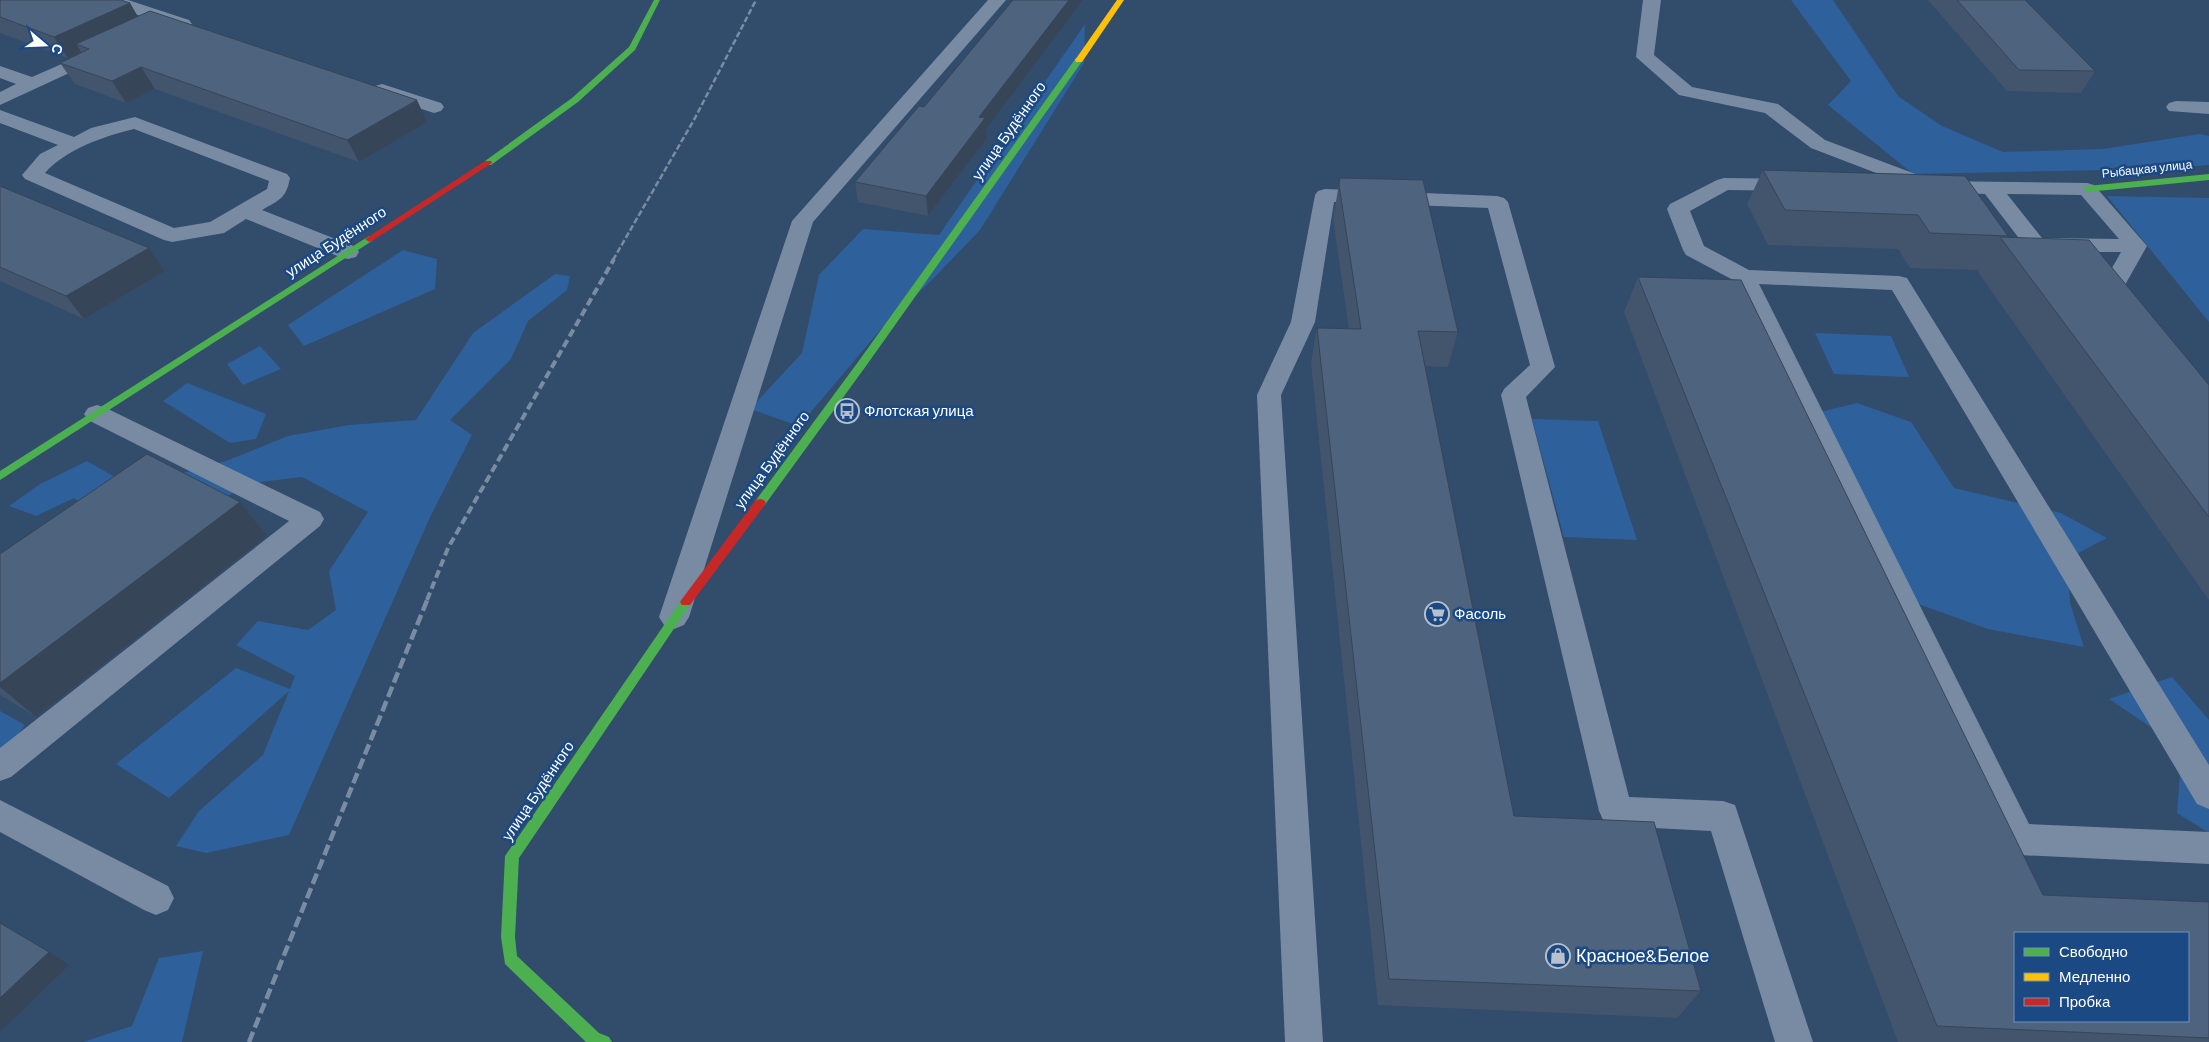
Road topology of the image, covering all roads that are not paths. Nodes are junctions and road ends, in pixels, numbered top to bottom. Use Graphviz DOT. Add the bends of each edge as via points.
graph roads {
  1 [pos="110,0"];
  2 [pos="657,0"];
  3 [pos="997,0"];
  4 [pos="1121,0"];
  5 [pos="1652,0"];
  6 [pos="170,20"];
  7 [pos="195,28"];
  8 [pos="144,32"];
  9 [pos="118,44"];
  10 [pos="0,72"];
  11 [pos="33,84"];
  12 [pos="369,86"];
  13 [pos="0,99"];
  14 [pos="434,108"];
  15 [pos="2176,108"];
  16 [pos="2209,108"];
  17 [pos="0,116"];
  18 [pos="75,144"];
  19 [pos="2209,177"];
  20 [pos="1812,185"];
  21 [pos="1871,186"];
  22 [pos="1930,187"];
  23 [pos="1991,188"];
  24 [pos="2087,189"];
  25 [pos="245,212"];
  26 [pos="2136,246"];
  27 [pos="348,252"];
  28 [pos="1744,277"];
  29 [pos="2133,323"];
  30 [pos="97,414"];
  31 [pos="0,476"];
  32 [pos="673,620"];
  33 [pos="0,767"];
  34 [pos="2209,794"];
  35 [pos="0,815"];
  36 [pos="2209,848"];
  37 [pos="156,898"];
  38 [pos="604,1042"];
  39 [pos="1304,1042"];
  40 [pos="1794,1042"];
  1 -- 6 [label="street"];
  2 -- 27 [label="street, улица Будённого" via="632,48 575,100 497,157"];
  3 -- 32 [label="street" via="804,221"];
  4 -- 32 [label="street, улица Будённого" via="862,364"];
  5 -- 22 [label="street" via="1645,57 1686,91 1771,108 1818,144"];
  6 -- 7 [label="street"];
  6 -- 8 [label="street"];
  9 -- 11 [label="street"];
  10 -- 11 [label="street"];
  11 -- 13 [label="street"];
  12 -- 14 [label="street"];
  15 -- 16 [label="street"];
  17 -- 18 [label="street"];
  18 -- 25 [label="street" via="98,132 136,123 280,178 277,192"];
  18 -- 25 [label="street" via="47,158 32,175 172,235 216,228"];
  19 -- 24 [label="street, Рыбацкая улица"];
  20 -- 28 [label="street" via="1724,184 1678,209 1694,250"];
  21 -- 22 [label="street"];
  22 -- 23 [label="street"];
  23 -- 24 [label="street"];
  23 -- 26 [label="street" via="2036,245"];
  24 -- 26 [label="street"];
  25 -- 27 [label="street"];
  26 -- 29 [label="street" via="2109,293"];
  27 -- 30 [label="street, улица Будённого"];
  28 -- 34 [label="street" via="1899,283"];
  28 -- 36 [label="street" via="2019,839"];
  30 -- 31 [label="street, улица Будённого"];
  30 -- 33 [label="street" via="310,519"];
  32 -- 38 [label="street, улица Будённого" via="512,856 510,959 594,1039"];
  35 -- 37 [label="street"];
  39 -- 40 [label="street" via="1269,394 1303,322 1325,195 1497,202 1543,367 1513,395 1616,811 1723,816"];
}
